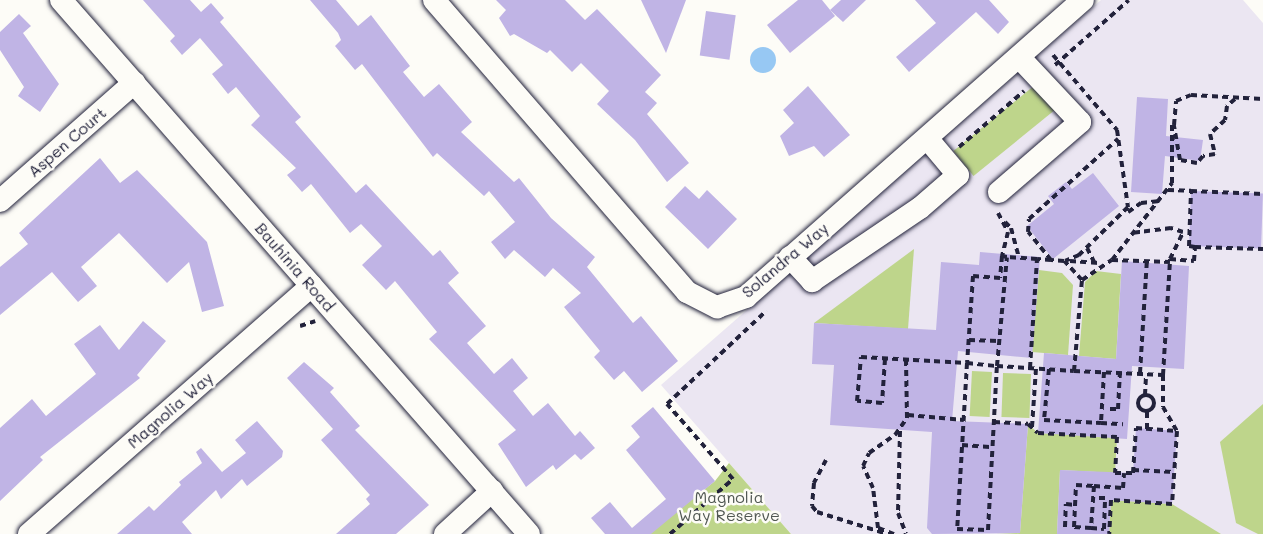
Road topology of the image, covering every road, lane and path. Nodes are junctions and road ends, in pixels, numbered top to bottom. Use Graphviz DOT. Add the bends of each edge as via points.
graph roads {
  1 [pos="61,0"];
  2 [pos="434,0"];
  3 [pos="1083,0"];
  4 [pos="1129,0"];
  5 [pos="1039,39"];
  6 [pos="1019,57"];
  7 [pos="1059,62"];
  8 [pos="1038,79"];
  9 [pos="134,83"];
  10 [pos="1234,99"];
  11 [pos="1263,99"];
  12 [pos="1173,113"];
  13 [pos="927,138"];
  14 [pos="1118,138"];
  15 [pos="945,159"];
  16 [pos="1168,190"];
  17 [pos="1191,191"];
  18 [pos="999,192"];
  19 [pos="1263,194"];
  20 [pos="0,201"];
  21 [pos="1160,201"];
  22 [pos="1127,213"];
  23 [pos="1005,222"];
  24 [pos="1131,233"];
  25 [pos="1195,247"];
  26 [pos="1087,248"];
  27 [pos="1263,249"];
  28 [pos="790,257"];
  29 [pos="1019,258"];
  30 [pos="1037,259"];
  31 [pos="1051,260"];
  32 [pos="1112,260"];
  33 [pos="1064,261"];
  34 [pos="1147,261"];
  35 [pos="1170,261"];
  36 [pos="1105,262"];
  37 [pos="1096,263"];
  38 [pos="1003,277"];
  39 [pos="1082,280"];
  40 [pos="311,286"];
  41 [pos="776,302"];
  42 [pos="320,320"];
  43 [pos="291,331"];
  44 [pos="969,340"];
  45 [pos="999,341"];
  46 [pos="885,359"];
  47 [pos="906,360"];
  48 [pos="967,363"];
  49 [pos="997,366"];
  50 [pos="1030,368"];
  51 [pos="1036,368"];
  52 [pos="1049,369"];
  53 [pos="1074,371"];
  54 [pos="1104,372"];
  55 [pos="1120,373"];
  56 [pos="1140,374"];
  57 [pos="1146,374"];
  58 [pos="1163,375"];
  59 [pos="1145,395"];
  60 [pos="1154,401"];
  61 [pos="1162,402"];
  62 [pos="1110,409"];
  63 [pos="1148,411"];
  64 [pos="908,415"];
  65 [pos="964,420"];
  66 [pos="994,422"];
  67 [pos="1101,423"];
  68 [pos="1123,424"];
  69 [pos="1032,427"];
  70 [pos="1147,429"];
  71 [pos="900,430"];
  72 [pos="1177,431"];
  73 [pos="962,445"];
  74 [pos="993,447"];
  75 [pos="826,460"];
  76 [pos="1133,470"];
  77 [pos="1174,472"];
  78 [pos="1124,473"];
  79 [pos="1094,486"];
  80 [pos="492,491"];
  81 [pos="1093,498"];
  82 [pos="1075,505"];
  83 [pos="1065,526"];
  84 [pos="1091,528"];
  85 [pos="28,534"];
  86 [pos="445,534"];
  87 [pos="529,534"];
  88 [pos="670,534"];
  89 [pos="892,534"];
  90 [pos="906,534"];
  91 [pos="1109,534"];
  1 -- 9 [label="street, Bauhinia Road"];
  2 -- 28 [label="street, Solandra Way" via="687,292 717,307 746,297"];
  3 -- 5 [label="street, Solandra Way"];
  4 -- 7 [label="path"];
  5 -- 6 [label="street, Solandra Way"];
  5 -- 7 [label="path"];
  6 -- 8 [label="street"];
  6 -- 13 [label="street, Solandra Way"];
  7 -- 8 [label="path"];
  7 -- 14 [label="path" via="1099,106"];
  8 -- 15 [label="path"];
  8 -- 18 [label="street" via="1080,122"];
  9 -- 20 [label="street, Aspen Court"];
  9 -- 40 [label="street, Bauhinia Road"];
  10 -- 11 [label="path"];
  10 -- 12 [label="path" via="1191,94 1176,101"];
  10 -- 12 [label="path" via="1227,106 1225,120 1210,134 1215,154 1203,156 1197,163 1180,160"];
  12 -- 16 [label="path" via="1173,178"];
  13 -- 15 [label="street"];
  13 -- 28 [label="street, Solandra Way"];
  14 -- 22 [label="path"];
  14 -- 31 [label="path" via="1029,219 1028,232"];
  15 -- 28 [label="street" via="958,175 920,208 812,281"];
  16 -- 17 [label="path"];
  16 -- 21 [label="path"];
  17 -- 19 [label="path"];
  17 -- 25 [label="path" via="1189,246"];
  21 -- 22 [label="path" via="1141,204"];
  21 -- 24 [label="path"];
  22 -- 26 [label="path"];
  23 -- 29 [label="path" via="1011,228"];
  24 -- 32 [label="path"];
  24 -- 35 [label="path" via="1155,234 1171,228 1183,232 1184,240"];
  25 -- 27 [label="path"];
  25 -- 35 [label="path" via="1194,261"];
  26 -- 33 [label="path"];
  26 -- 37 [label="path" via="1090,260"];
  29 -- 30 [label="path"];
  29 -- 38 [label="path" via="1002,256"];
  30 -- 31 [label="path"];
  30 -- 50 [label="path"];
  31 -- 33 [label="path"];
  32 -- 34 [label="path"];
  32 -- 36 [label="path"];
  33 -- 37 [label="path"];
  33 -- 39 [label="path"];
  34 -- 35 [label="path"];
  34 -- 56 [label="path"];
  35 -- 58 [label="path"];
  36 -- 37 [label="path"];
  36 -- 39 [label="path"];
  38 -- 44 [label="path" via="973,276"];
  38 -- 45 [label="path"];
  39 -- 53 [label="path"];
  40 -- 80 [label="street, Bauhinia Road"];
  40 -- 85 [label="street, Magnolia Way"];
  41 -- 88 [label="path" via="666,404 733,479"];
  42 -- 43 [label="path"];
  44 -- 45 [label="path"];
  44 -- 48 [label="path"];
  45 -- 49 [label="path"];
  46 -- 46 [label="path" via="861,357 857,401 882,403"];
  46 -- 47 [label="path"];
  47 -- 48 [label="path"];
  47 -- 64 [label="path"];
  48 -- 49 [label="path"];
  48 -- 65 [label="path"];
  49 -- 50 [label="path"];
  49 -- 66 [label="path"];
  50 -- 51 [label="path"];
  51 -- 52 [label="path"];
  51 -- 69 [label="path"];
  52 -- 53 [label="path"];
  52 -- 67 [label="path" via="1044,420"];
  53 -- 54 [label="path"];
  54 -- 55 [label="path"];
  54 -- 67 [label="path"];
  55 -- 56 [label="path"];
  55 -- 62 [label="path" via="1118,409"];
  56 -- 57 [label="path"];
  57 -- 58 [label="path"];
  57 -- 59 [label="path"];
  58 -- 61 [label="path"];
  59 -- 60 [label="path"];
  59 -- 63 [label="path" via="1138,405"];
  60 -- 61 [label="path"];
  60 -- 63 [label="path"];
  61 -- 72 [label="path"];
  63 -- 70 [label="path"];
  64 -- 65 [label="path"];
  64 -- 71 [label="path"];
  65 -- 73 [label="path"];
  66 -- 69 [label="path"];
  66 -- 74 [label="path"];
  67 -- 68 [label="path"];
  69 -- 78 [label="path" via="1038,433 1117,437 1115,473"];
  70 -- 72 [label="path"];
  70 -- 76 [label="path" via="1136,428"];
  71 -- 89 [label="path" via="868,453 863,466 873,489 878,528"];
  71 -- 90 [label="path" via="898,513"];
  72 -- 77 [label="path"];
  73 -- 74 [label="path"];
  73 -- 74 [label="path" via="957,529 988,530"];
  75 -- 89 [label="path" via="814,483 812,506 817,512"];
  76 -- 77 [label="path"];
  76 -- 78 [label="path"];
  77 -- 91 [label="path" via="1172,504 1111,500"];
  78 -- 79 [label="path" via="1123,488"];
  79 -- 81 [label="path"];
  79 -- 82 [label="path" via="1076,485"];
  80 -- 86 [label="street"];
  80 -- 87 [label="street, Bauhinia Road"];
  81 -- 84 [label="path"];
  81 -- 84 [label="path" via="1105,498 1104,529"];
  82 -- 83 [label="path" via="1066,504"];
  82 -- 84 [label="path" via="1074,527"];
}
